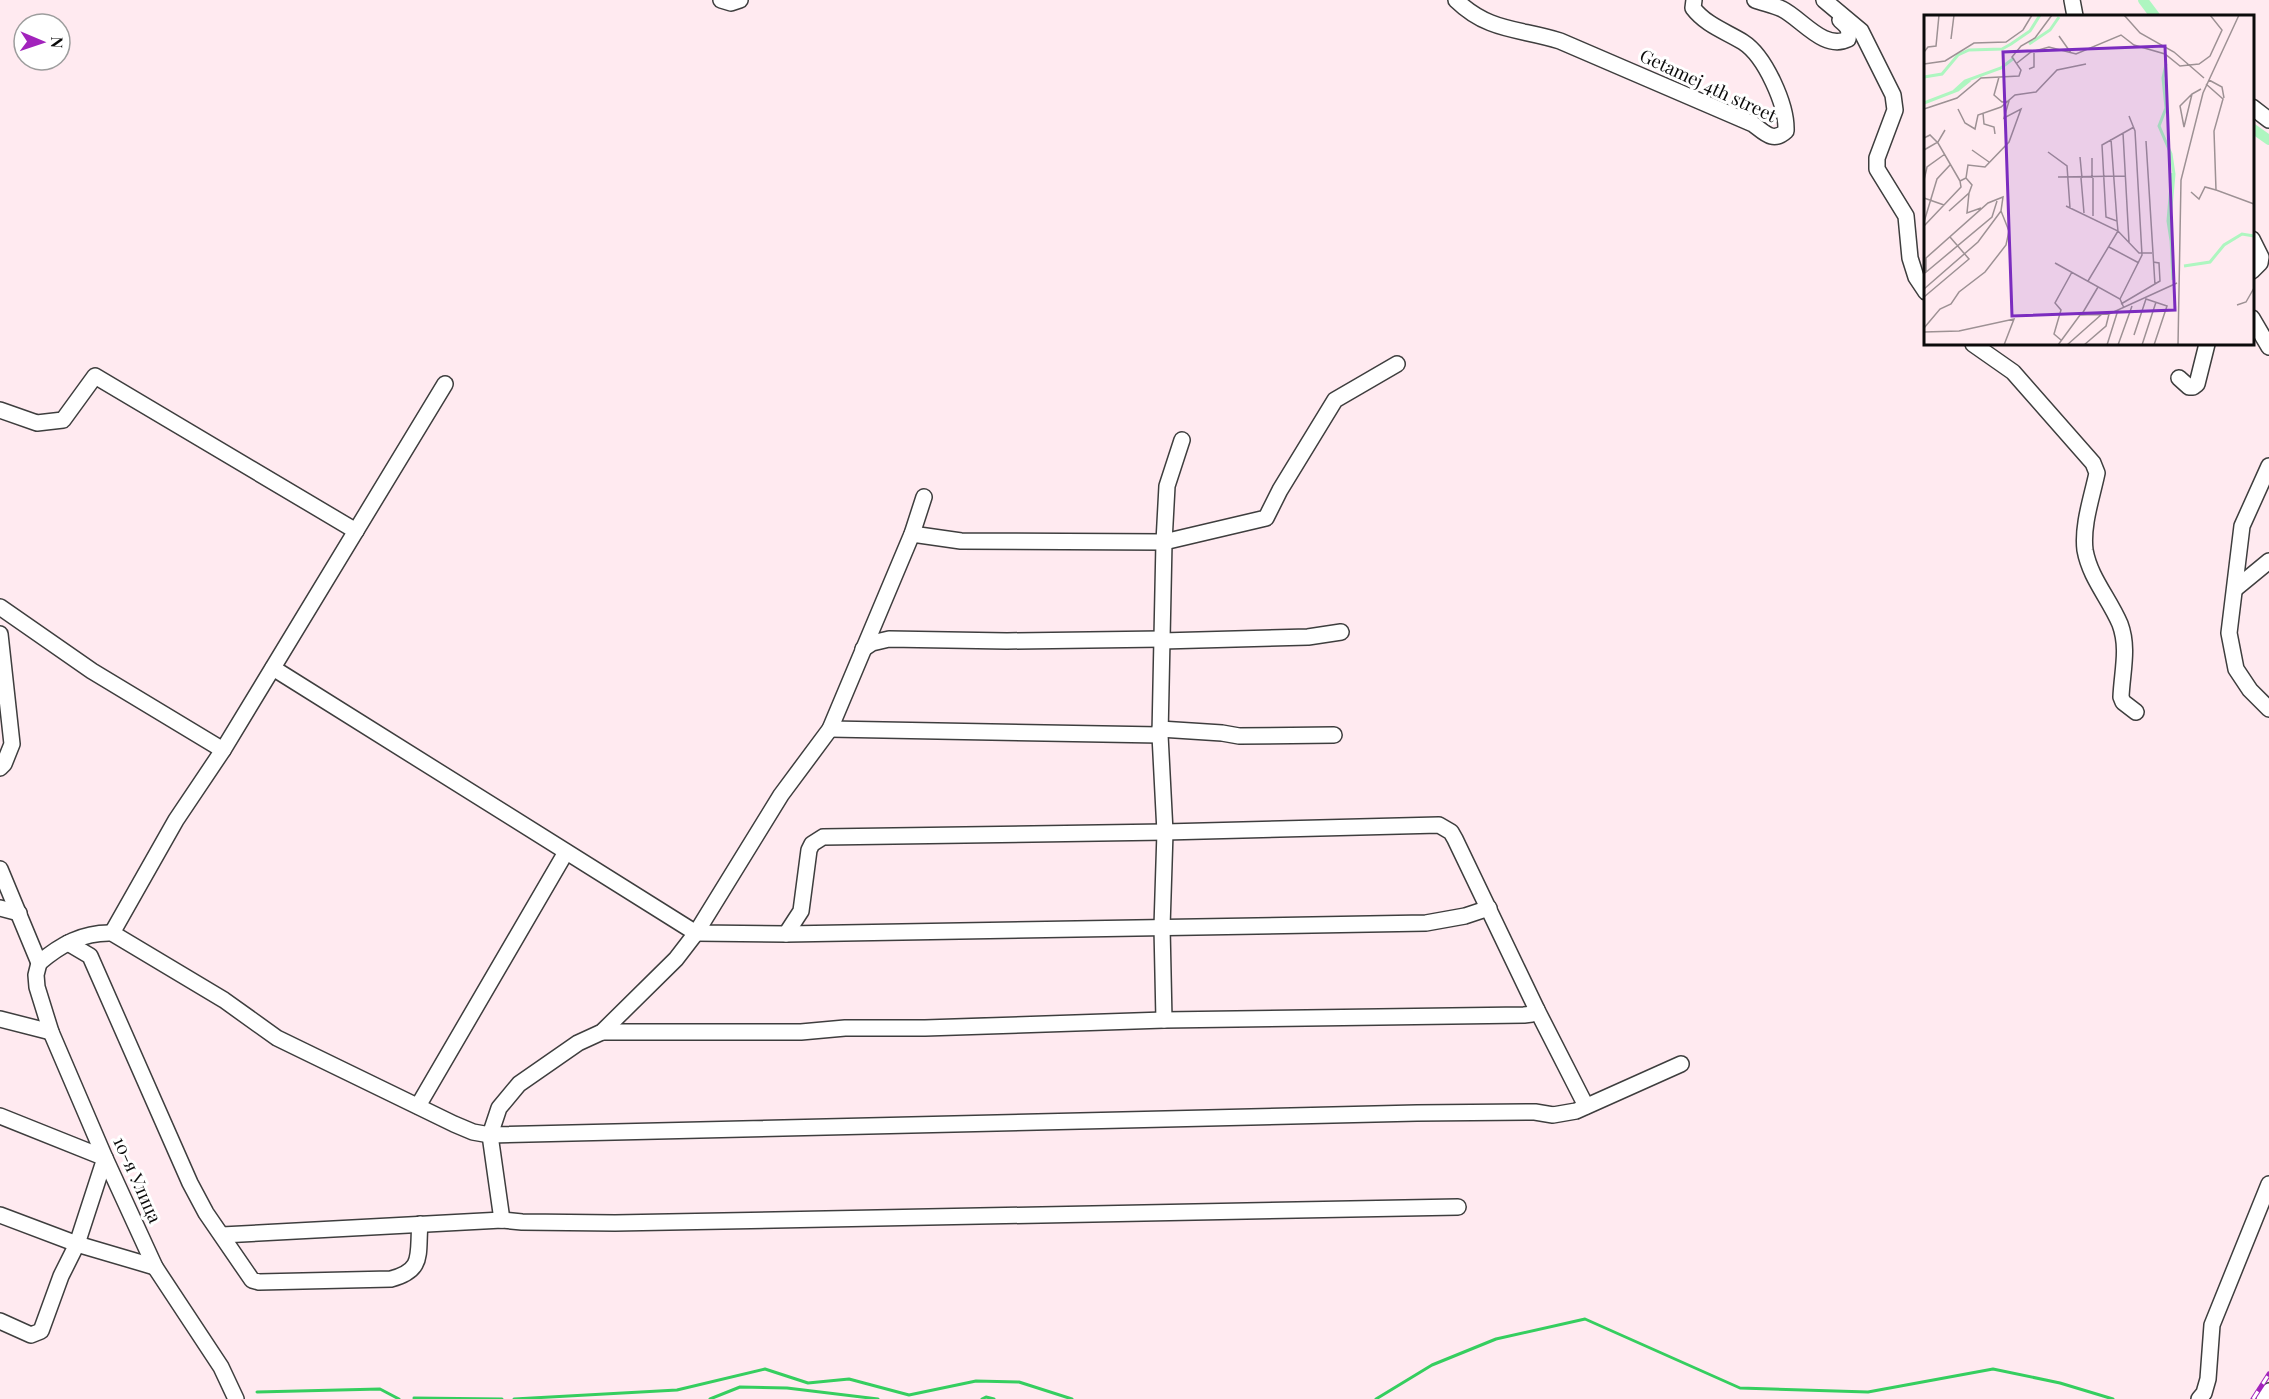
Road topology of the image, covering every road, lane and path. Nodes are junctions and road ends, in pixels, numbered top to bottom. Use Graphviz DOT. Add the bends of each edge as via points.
graph roads {
  1 [pos="721,0"];
  2 [pos="740,0"];
  3 [pos="1456,0"];
  4 [pos="1694,0"];
  5 [pos="1755,0"];
  6 [pos="2072,0"];
  7 [pos="1828,2"];
  8 [pos="2075,15"];
  9 [pos="2254,108"];
  10 [pos="2269,120"];
  11 [pos="2254,241"];
  12 [pos="2254,270"];
  13 [pos="1924,289"];
  14 [pos="2254,322"];
  15 [pos="1974,345"];
  16 [pos="2207,345"];
  17 [pos="2269,347"];
  18 [pos="1397,364"];
  19 [pos="2179,378"];
  20 [pos="445,384"];
  21 [pos="0,410"];
  22 [pos="1182,440"];
  23 [pos="2269,466"];
  24 [pos="924,497"];
  25 [pos="356,531"];
  26 [pos="912,534"];
  27 [pos="1164,542"];
  28 [pos="2269,561"];
  29 [pos="2235,590"];
  30 [pos="0,607"];
  31 [pos="1341,632"];
  32 [pos="0,634"];
  33 [pos="1162,640"];
  34 [pos="863,649"];
  35 [pos="273,668"];
  36 [pos="2269,709"];
  37 [pos="2136,712"];
  38 [pos="830,729"];
  39 [pos="1160,732"];
  40 [pos="1334,735"];
  41 [pos="223,750"];
  42 [pos="0,768"];
  43 [pos="1165,832"];
  44 [pos="566,852"];
  45 [pos="0,869"];
  46 [pos="0,908"];
  47 [pos="1489,908"];
  48 [pos="19,913"];
  49 [pos="1162,927"];
  50 [pos="112,933"];
  51 [pos="696,933"];
  52 [pos="786,934"];
  53 [pos="68,943"];
  54 [pos="39,963"];
  55 [pos="1537,1010"];
  56 [pos="0,1019"];
  57 [pos="1164,1020"];
  58 [pos="51,1032"];
  59 [pos="602,1032"];
  60 [pos="1681,1065"];
  61 [pos="418,1106"];
  62 [pos="1586,1107"];
  63 [pos="0,1116"];
  64 [pos="490,1135"];
  65 [pos="105,1158"];
  66 [pos="2269,1184"];
  67 [pos="1458,1207"];
  68 [pos="0,1215"];
  69 [pos="502,1220"];
  70 [pos="420,1224"];
  71 [pos="222,1235"];
  72 [pos="77,1244"];
  73 [pos="155,1267"];
  74 [pos="0,1321"];
  75 [pos="2269,1391"];
  76 [pos="236,1399"];
  77 [pos="2199,1399"];
  78 [pos="2264,1399"];
  1 -- 2 [label="street"];
  3 -- 4 [label="street, Getamej 4th street" via="1470,14 1495,26 1560,41 1753,124 1769,137 1781,136 1786,131 1786,121 1762,62 1745,43 1699,16 1693,8"];
  5 -- 7 [label="street" via="1782,9 1820,37 1842,42 1850,32"];
  6 -- 8 [label="street"];
  7 -- 13 [label="street" via="1861,31 1893,95 1894,110 1877,158 1877,169 1906,216 1910,258"];
  9 -- 10 [label="street"];
  11 -- 12 [label="street" via="2261,257"];
  14 -- 17 [label="street"];
  15 -- 37 [label="street" via="2013,372 2093,463 2097,473 2085,548 2089,568 2120,625 2125,651 2121,697"];
  16 -- 19 [label="street" via="2197,384 2189,387"];
  18 -- 27 [label="street" via="1335,400 1266,518"];
  20 -- 25 [label="street"];
  21 -- 25 [label="street" via="37,423 63,420 95,376"];
  22 -- 27 [label="street" via="1167,486"];
  23 -- 29 [label="street" via="2242,526"];
  24 -- 26 [label="street"];
  25 -- 35 [label="street"];
  26 -- 27 [label="street" via="961,540"];
  26 -- 34 [label="street"];
  27 -- 33 [label="street"];
  28 -- 29 [label="street"];
  29 -- 36 [label="street" via="2229,633 2236,669"];
  30 -- 41 [label="street" via="92,671"];
  31 -- 33 [label="street" via="1308,637"];
  32 -- 42 [label="street" via="12,744"];
  33 -- 34 [label="street" via="889,639"];
  33 -- 39 [label="street"];
  34 -- 38 [label="street"];
  35 -- 41 [label="street"];
  35 -- 44 [label="street"];
  38 -- 39 [label="street"];
  38 -- 51 [label="street" via="781,795"];
  39 -- 40 [label="street"];
  39 -- 43 [label="street"];
  41 -- 50 [label="street" via="176,819"];
  43 -- 47 [label="street" via="1439,825 1451,832"];
  43 -- 49 [label="street"];
  43 -- 52 [label="street" via="823,837 809,850 801,911"];
  44 -- 51 [label="street"];
  44 -- 61 [label="street"];
  45 -- 48 [label="street"];
  46 -- 48 [label="street"];
  47 -- 49 [label="street" via="1426,923"];
  47 -- 55 [label="street"];
  48 -- 54 [label="street"];
  49 -- 52 [label="street"];
  49 -- 57 [label="street"];
  50 -- 53 [label="street" via="99,932"];
  50 -- 61 [label="street" via="224,1000 277,1038"];
  51 -- 52 [label="street"];
  51 -- 59 [label="street" via="643,994"];
  53 -- 54 [label="street"];
  53 -- 71 [label="street" via="90,956 190,1183"];
  54 -- 58 [label="street, 10-я Улица" via="37,987"];
  55 -- 57 [label="street" via="1524,1015"];
  55 -- 62 [label="street"];
  56 -- 58 [label="street"];
  57 -- 59 [label="street" via="801,1032"];
  58 -- 65 [label="street, 10-я Улица"];
  59 -- 64 [label="street" via="578,1043 519,1084 499,1108"];
  60 -- 62 [label="street"];
  61 -- 64 [label="street" via="473,1132"];
  62 -- 64 [label="street" via="1553,1114 1393,1113"];
  63 -- 65 [label="street"];
  64 -- 69 [label="street"];
  65 -- 72 [label="street"];
  65 -- 73 [label="street, 10-я Улица"];
  66 -- 77 [label="street" via="2212,1325 2208,1379"];
  67 -- 69 [label="street" via="615,1223"];
  68 -- 72 [label="street"];
  69 -- 70 [label="street"];
  70 -- 71 [label="street"];
  70 -- 71 [label="street" via="417,1263 406,1275 392,1279 259,1282 252,1280"];
  72 -- 73 [label="street"];
  72 -- 74 [label="street" via="41,1332 31,1335"];
  73 -- 76 [label="street, 10-я Улица" via="221,1367"];
  75 -- 78 [label="street"];
}
